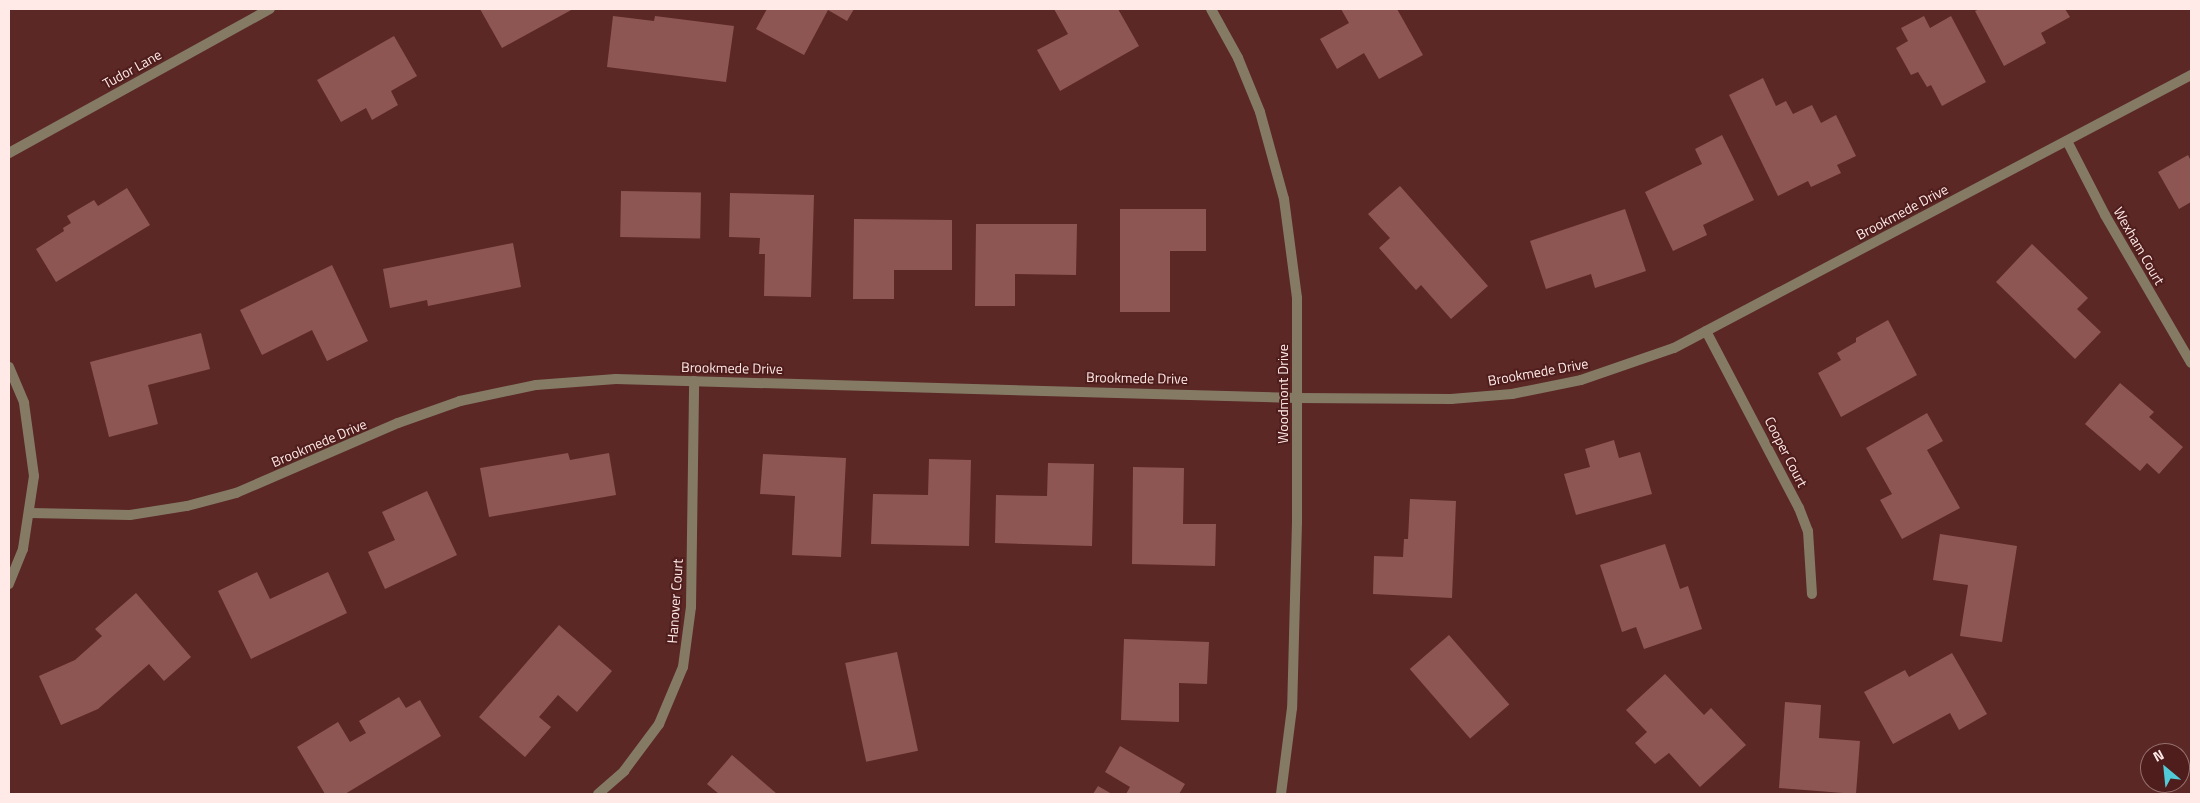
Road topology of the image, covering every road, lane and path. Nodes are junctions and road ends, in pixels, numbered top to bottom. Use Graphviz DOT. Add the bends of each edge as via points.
graph roads {
  1 [pos="270,9"];
  2 [pos="1211,9"];
  3 [pos="2191,75"];
  4 [pos="2067,141"];
  5 [pos="9,153"];
  6 [pos="1706,332"];
  7 [pos="2191,363"];
  8 [pos="9,366"];
  9 [pos="694,381"];
  10 [pos="1298,398"];
  11 [pos="30,514"];
  12 [pos="9,584"];
  13 [pos="1812,594"];
  14 [pos="598,794"];
  15 [pos="1281,794"];
  1 -- 5 [label="street, Tudor Lane"];
  2 -- 10 [label="street, Woodmont Drive" via="1238,58 1260,112 1284,199 1297,298"];
  3 -- 4 [label="street, Brookmede Drive"];
  4 -- 6 [label="street, Brookmede Drive"];
  4 -- 7 [label="street, Wexham Court" via="2105,215"];
  6 -- 10 [label="street, Brookmede Drive" via="1640,362 1581,380 1512,394 1451,399"];
  6 -- 13 [label="street, Cooper Court" via="1799,508 1808,531"];
  8 -- 11 [label="street" via="24,403 32,444 34,476"];
  9 -- 10 [label="street, Brookmede Drive"];
  9 -- 11 [label="street, Brookmede Drive" via="616,379 536,385 460,400 398,423 236,493 187,506 130,515"];
  9 -- 14 [label="street, Hanover Court" via="691,608 683,667 659,724 624,771"];
  10 -- 15 [label="street, Woodmont Drive" via="1292,708"];
  11 -- 12 [label="street" via="23,549"];
}
